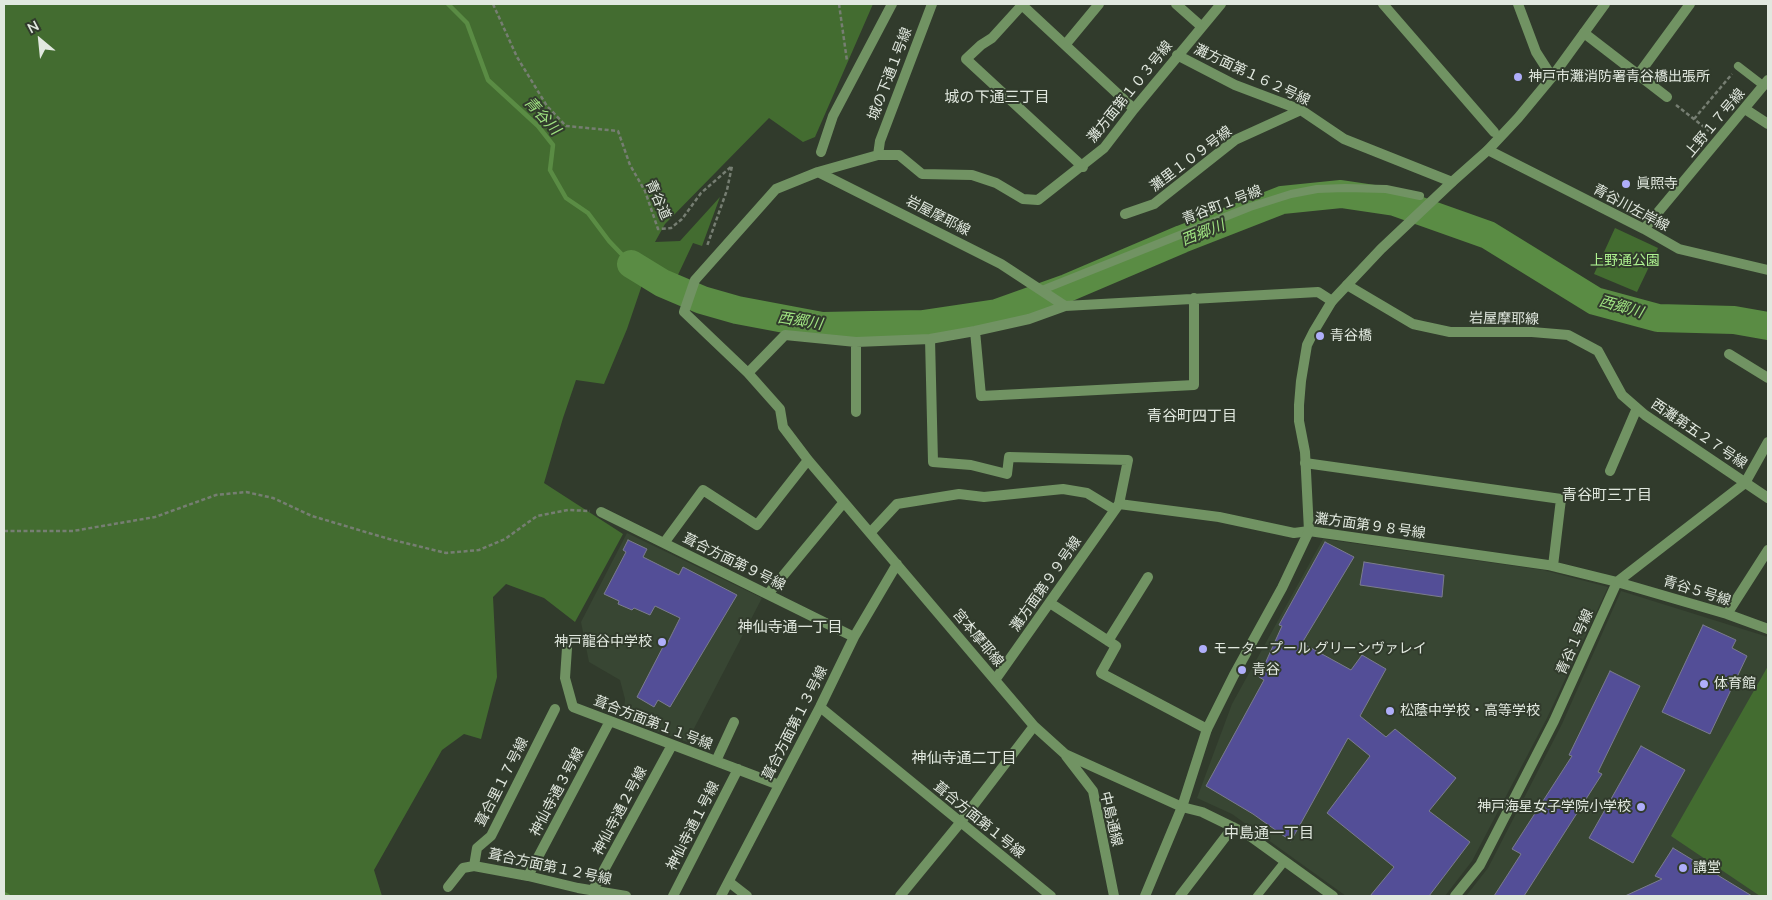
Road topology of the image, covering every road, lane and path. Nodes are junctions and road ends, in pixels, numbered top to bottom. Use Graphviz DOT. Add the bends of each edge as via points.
graph roads {
  1 [pos="493,4"];
  2 [pos="839,4"];
  3 [pos="892,4"];
  4 [pos="932,4"];
  5 [pos="1099,4"];
  6 [pos="1176,4"];
  7 [pos="1221,4"];
  8 [pos="1383,4"];
  9 [pos="1518,4"];
  10 [pos="1605,4"];
  11 [pos="1690,4"];
  12 [pos="1202,27"];
  13 [pos="1584,33"];
  14 [pos="1065,45"];
  15 [pos="1178,55"];
  16 [pos="1738,66"];
  17 [pos="1638,75"];
  18 [pos="1552,77"];
  19 [pos="1766,83"];
  20 [pos="850,85"];
  21 [pos="1668,97"];
  22 [pos="1134,109"];
  23 [pos="1745,109"];
  24 [pos="1301,110"];
  25 [pos="1685,112"];
  26 [pos="1694,119"];
  27 [pos="1700,124"];
  28 [pos="1768,124"];
  29 [pos="1494,132"];
  30 [pos="1488,150"];
  31 [pos="821,152"];
  32 [pos="878,156"];
  33 [pos="1082,167"];
  34 [pos="818,172"];
  35 [pos="1452,182"];
  36 [pos="1420,196"];
  37 [pos="1125,214"];
  38 [pos="1644,229"];
  39 [pos="705,253"];
  40 [pos="1768,270"];
  41 [pos="1347,285"];
  42 [pos="1042,290"];
  43 [pos="1194,298"];
  44 [pos="1332,301"];
  45 [pos="686,304"];
  46 [pos="1062,304"];
  47 [pos="975,332"];
  48 [pos="930,339"];
  49 [pos="856,342"];
  50 [pos="1730,354"];
  51 [pos="748,373"];
  52 [pos="1768,378"];
  53 [pos="1637,408"];
  54 [pos="856,412"];
  55 [pos="1768,442"];
  56 [pos="808,460"];
  57 [pos="1305,462"];
  58 [pos="1610,471"];
  59 [pos="1745,482"];
  60 [pos="1768,498"];
  61 [pos="844,502"];
  62 [pos="1117,507"];
  63 [pos="601,512"];
  64 [pos="4,531"];
  65 [pos="1309,531"];
  66 [pos="870,533"];
  67 [pos="664,543"];
  68 [pos="1768,550"];
  69 [pos="897,564"];
  70 [pos="1552,566"];
  71 [pos="1148,577"];
  72 [pos="1617,582"];
  73 [pos="768,594"];
  74 [pos="1050,603"];
  75 [pos="1727,614"];
  76 [pos="1768,629"];
  77 [pos="854,637"];
  78 [pos="1108,641"];
  79 [pos="567,648"];
  80 [pos="995,680"];
  81 [pos="820,707"];
  82 [pos="555,709"];
  83 [pos="610,722"];
  84 [pos="734,722"];
  85 [pos="1034,726"];
  86 [pos="1207,729"];
  87 [pos="672,745"];
  88 [pos="1065,754"];
  89 [pos="716,761"];
  90 [pos="738,769"];
  91 [pos="780,784"];
  92 [pos="1182,807"];
  93 [pos="960,823"];
  94 [pos="1233,827"];
  95 [pos="1285,861"];
  96 [pos="474,866"];
  97 [pos="528,876"];
  98 [pos="729,882"];
  99 [pos="448,887"];
  100 [pos="593,890"];
  101 [pos="576,892"];
  102 [pos="626,896"];
  103 [pos="673,896"];
  104 [pos="721,896"];
  105 [pos="747,896"];
  106 [pos="900,896"];
  107 [pos="1051,896"];
  108 [pos="1114,896"];
  109 [pos="1145,896"];
  110 [pos="1180,896"];
  111 [pos="1257,896"];
  112 [pos="1333,896"];
  113 [pos="1455,896"];
  1 -- 39 [label="path, 青谷道" via="517,57 547,106 566,126 618,131 658,229 671,228 682,220 701,193 732,166"];
  2 -- 20 [label="path"];
  3 -- 20 [label="street"];
  4 -- 32 [label="street, 城の下通１号線" via="880,141"];
  5 -- 14 [label="street"];
  6 -- 12 [label="street"];
  7 -- 12 [label="street, 灘方面第１０３号線"];
  8 -- 29 [label="street"];
  9 -- 18 [label="street" via="1536,52"];
  10 -- 13 [label="street"];
  11 -- 17 [label="street"];
  12 -- 15 [label="street, 灘方面第１０３号線"];
  13 -- 17 [label="street"];
  13 -- 18 [label="street"];
  14 -- 22 [label="street"];
  14 -- 33 [label="street" via="1022,5 992,38 966,59"];
  15 -- 22 [label="street, 灘方面第１０３号線"];
  15 -- 24 [label="street, 灘方面第１６２号線" via="1234,85"];
  16 -- 19 [label="lane"];
  16 -- 26 [label="path"];
  17 -- 21 [label="street"];
  18 -- 30 [label="street"];
  19 -- 23 [label="street, 上野１７号線"];
  20 -- 31 [label="street" via="833,116"];
  22 -- 33 [label="street, 灘方面第１０３号線" via="1104,148"];
  23 -- 28 [label="street"];
  23 -- 38 [label="street, 上野１７号線"];
  24 -- 35 [label="street, 灘方面第１６２号線" via="1344,139"];
  24 -- 37 [label="street, 灘里１０９号線" via="1235,140 1154,204"];
  25 -- 26 [label="path"];
  26 -- 27 [label="path"];
  30 -- 35 [label="street"];
  30 -- 38 [label="street, 青谷川左岸線"];
  32 -- 33 [label="street, 灘方面第１０３号線" via="899,155 922,174 972,175 996,183 1023,199 1038,200"];
  32 -- 34 [label="street, 灘方面第１０３号線"];
  34 -- 42 [label="street, 岩屋摩耶線" via="1001,264"];
  34 -- 45 [label="street, 灘方面第１０３号線" via="776,189 695,280"];
  35 -- 41 [label="street"];
  36 -- 42 [label="lane, 青谷町１号線" via="1386,189 1345,188 1292,194 1250,207"];
  38 -- 40 [label="street, 青谷川左岸線" via="1679,249"];
  41 -- 44 [label="street"];
  41 -- 53 [label="street, 岩屋摩耶線" via="1413,324 1450,332 1568,335 1598,351 1622,395"];
  42 -- 46 [label="street, 岩屋摩耶線"];
  43 -- 44 [label="street" via="1318,292"];
  43 -- 46 [label="street"];
  43 -- 47 [label="street" via="1194,386 981,396"];
  44 -- 57 [label="street" via="1308,345 1301,381 1298,406"];
  45 -- 51 [label="street, 宮本摩耶線" via="684,312"];
  46 -- 47 [label="street" via="1029,319"];
  47 -- 48 [label="street"];
  48 -- 49 [label="street"];
  48 -- 62 [label="street" via="933,462 1007,474 1009,457 1128,460"];
  49 -- 51 [label="street" via="785,335"];
  49 -- 54 [label="street"];
  50 -- 52 [label="street"];
  51 -- 56 [label="street, 宮本摩耶線" via="780,409 782,427"];
  53 -- 58 [label="street"];
  53 -- 59 [label="street, 西灘第五２７号線"];
  55 -- 59 [label="street, 青谷１号線"];
  56 -- 61 [label="street, 宮本摩耶線"];
  56 -- 67 [label="street" via="757,525 703,490"];
  57 -- 65 [label="street"];
  57 -- 70 [label="street" via="1561,499"];
  59 -- 60 [label="street, 西灘第五２７号線"];
  59 -- 72 [label="street, 青谷１号線"];
  61 -- 66 [label="street, 宮本摩耶線"];
  61 -- 73 [label="street"];
  62 -- 65 [label="street, 灘方面第９８号線" via="1219,517 1294,534"];
  62 -- 66 [label="street, 灘方面第９８号線" via="1087,493 1063,489 984,497 959,494 897,504"];
  62 -- 74 [label="street, 灘方面第９９号線"];
  63 -- 64 [label="path" via="568,510 537,516 505,539 479,550 446,552 312,516 273,498 246,492 216,495 155,518 73,531"];
  63 -- 67 [label="street, 葺合方面第９号線"];
  65 -- 70 [label="street, 灘方面第９８号線"];
  65 -- 86 [label="street"];
  66 -- 69 [label="street, 宮本摩耶線"];
  67 -- 73 [label="street, 葺合方面第９号線"];
  68 -- 75 [label="street"];
  69 -- 77 [label="street, 葺合方面第１３号線"];
  69 -- 80 [label="street, 宮本摩耶線"];
  70 -- 72 [label="street, 灘方面第９８号線"];
  71 -- 78 [label="street"];
  72 -- 75 [label="street, 青谷５号線"];
  72 -- 113 [label="street, 青谷１号線" via="1554,721 1480,865"];
  73 -- 77 [label="street, 葺合方面第９号線"];
  74 -- 78 [label="street"];
  74 -- 80 [label="street, 灘方面第９９号線"];
  75 -- 76 [label="street, 青谷５号線"];
  77 -- 81 [label="street, 葺合方面第１３号線"];
  78 -- 86 [label="street" via="1116,646 1101,672"];
  79 -- 83 [label="street, 葺合方面第１１号線" via="565,678 573,707"];
  80 -- 85 [label="street, 宮本摩耶線"];
  81 -- 91 [label="street, 葺合方面第１３号線"];
  81 -- 93 [label="street, 葺合方面第１号線"];
  82 -- 96 [label="street, 葺合里１７号線" via="491,836 477,848"];
  83 -- 87 [label="street, 葺合方面第１１号線"];
  83 -- 97 [label="street, 神仙寺通３号線"];
  84 -- 89 [label="street"];
  85 -- 88 [label="street, 宮本摩耶線"];
  85 -- 93 [label="street"];
  86 -- 92 [label="street"];
  87 -- 89 [label="street, 葺合方面第１１号線"];
  87 -- 100 [label="street, 神仙寺通２号線"];
  88 -- 92 [label="street, 宮本摩耶線"];
  88 -- 108 [label="street, 中島通線" via="1093,791"];
  89 -- 90 [label="street, 葺合方面第１１号線"];
  90 -- 91 [label="street, 葺合方面第１１号線"];
  90 -- 103 [label="street, 神仙寺通１号線"];
  91 -- 98 [label="street, 葺合方面第１３号線"];
  92 -- 94 [label="street, 宮本摩耶線" via="1202,812"];
  92 -- 109 [label="street"];
  93 -- 106 [label="street"];
  93 -- 107 [label="street, 葺合方面第１号線"];
  94 -- 95 [label="street, 宮本摩耶線"];
  94 -- 110 [label="street"];
  95 -- 111 [label="lane"];
  95 -- 112 [label="street, 宮本摩耶線"];
  96 -- 97 [label="street, 葺合方面第１２号線"];
  96 -- 99 [label="street, 葺合方面第１２号線" via="463,868"];
  97 -- 101 [label="street, 葺合方面第１２号線"];
  98 -- 104 [label="street, 葺合方面第１３号線"];
  98 -- 105 [label="street"];
  100 -- 101 [label="street, 葺合方面第１２号線"];
  100 -- 102 [label="street, 葺合方面第１２号線"];
}
